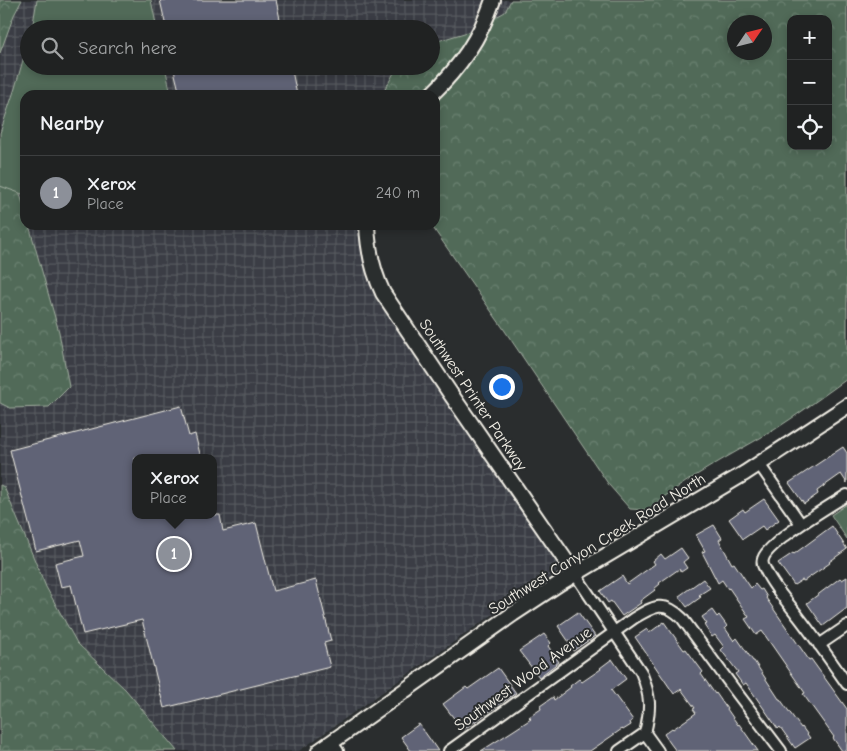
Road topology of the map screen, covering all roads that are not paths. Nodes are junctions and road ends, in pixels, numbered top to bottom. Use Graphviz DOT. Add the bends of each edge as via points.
graph roads {
  1 [pos="493,0"];
  2 [pos="436,90"];
  3 [pos="368,230"];
  4 [pos="847,406"];
  5 [pos="759,464"];
  6 [pos="847,495"];
  7 [pos="801,524"];
  8 [pos="575,574"];
  9 [pos="847,626"];
  10 [pos="614,632"];
  11 [pos="819,645"];
  12 [pos="847,684"];
  13 [pos="644,733"];
  14 [pos="334,746"];
  15 [pos="319,751"];
  16 [pos="449,751"];
  17 [pos="619,751"];
  18 [pos="658,751"];
  19 [pos="782,751"];
  1 -- 2 [label="main road" via="468,53"];
  3 -- 8 [label="main road, Southwest Printer Parkway" via="373,268 383,293"];
  4 -- 5 [label="main road, Southwest Canyon Creek Road North"];
  5 -- 7 [label="street"];
  5 -- 8 [label="main road, Southwest Canyon Creek Road North"];
  6 -- 7 [label="street"];
  7 -- 11 [label="street" via="767,550 762,560 774,585"];
  8 -- 10 [label="street"];
  8 -- 14 [label="main road, Southwest Canyon Creek Road North" via="513,614"];
  9 -- 11 [label="street"];
  10 -- 13 [label="street" via="644,681 650,707"];
  10 -- 16 [label="street, Southwest Wood Avenue"];
  10 -- 19 [label="street, Southwest Wood Avenue" via="658,606 667,606 675,611"];
  11 -- 12 [label="street"];
  13 -- 17 [label="street"];
  13 -- 18 [label="street"];
  14 -- 15 [label="main road, Southwest Canyon Creek Road North"];
}
